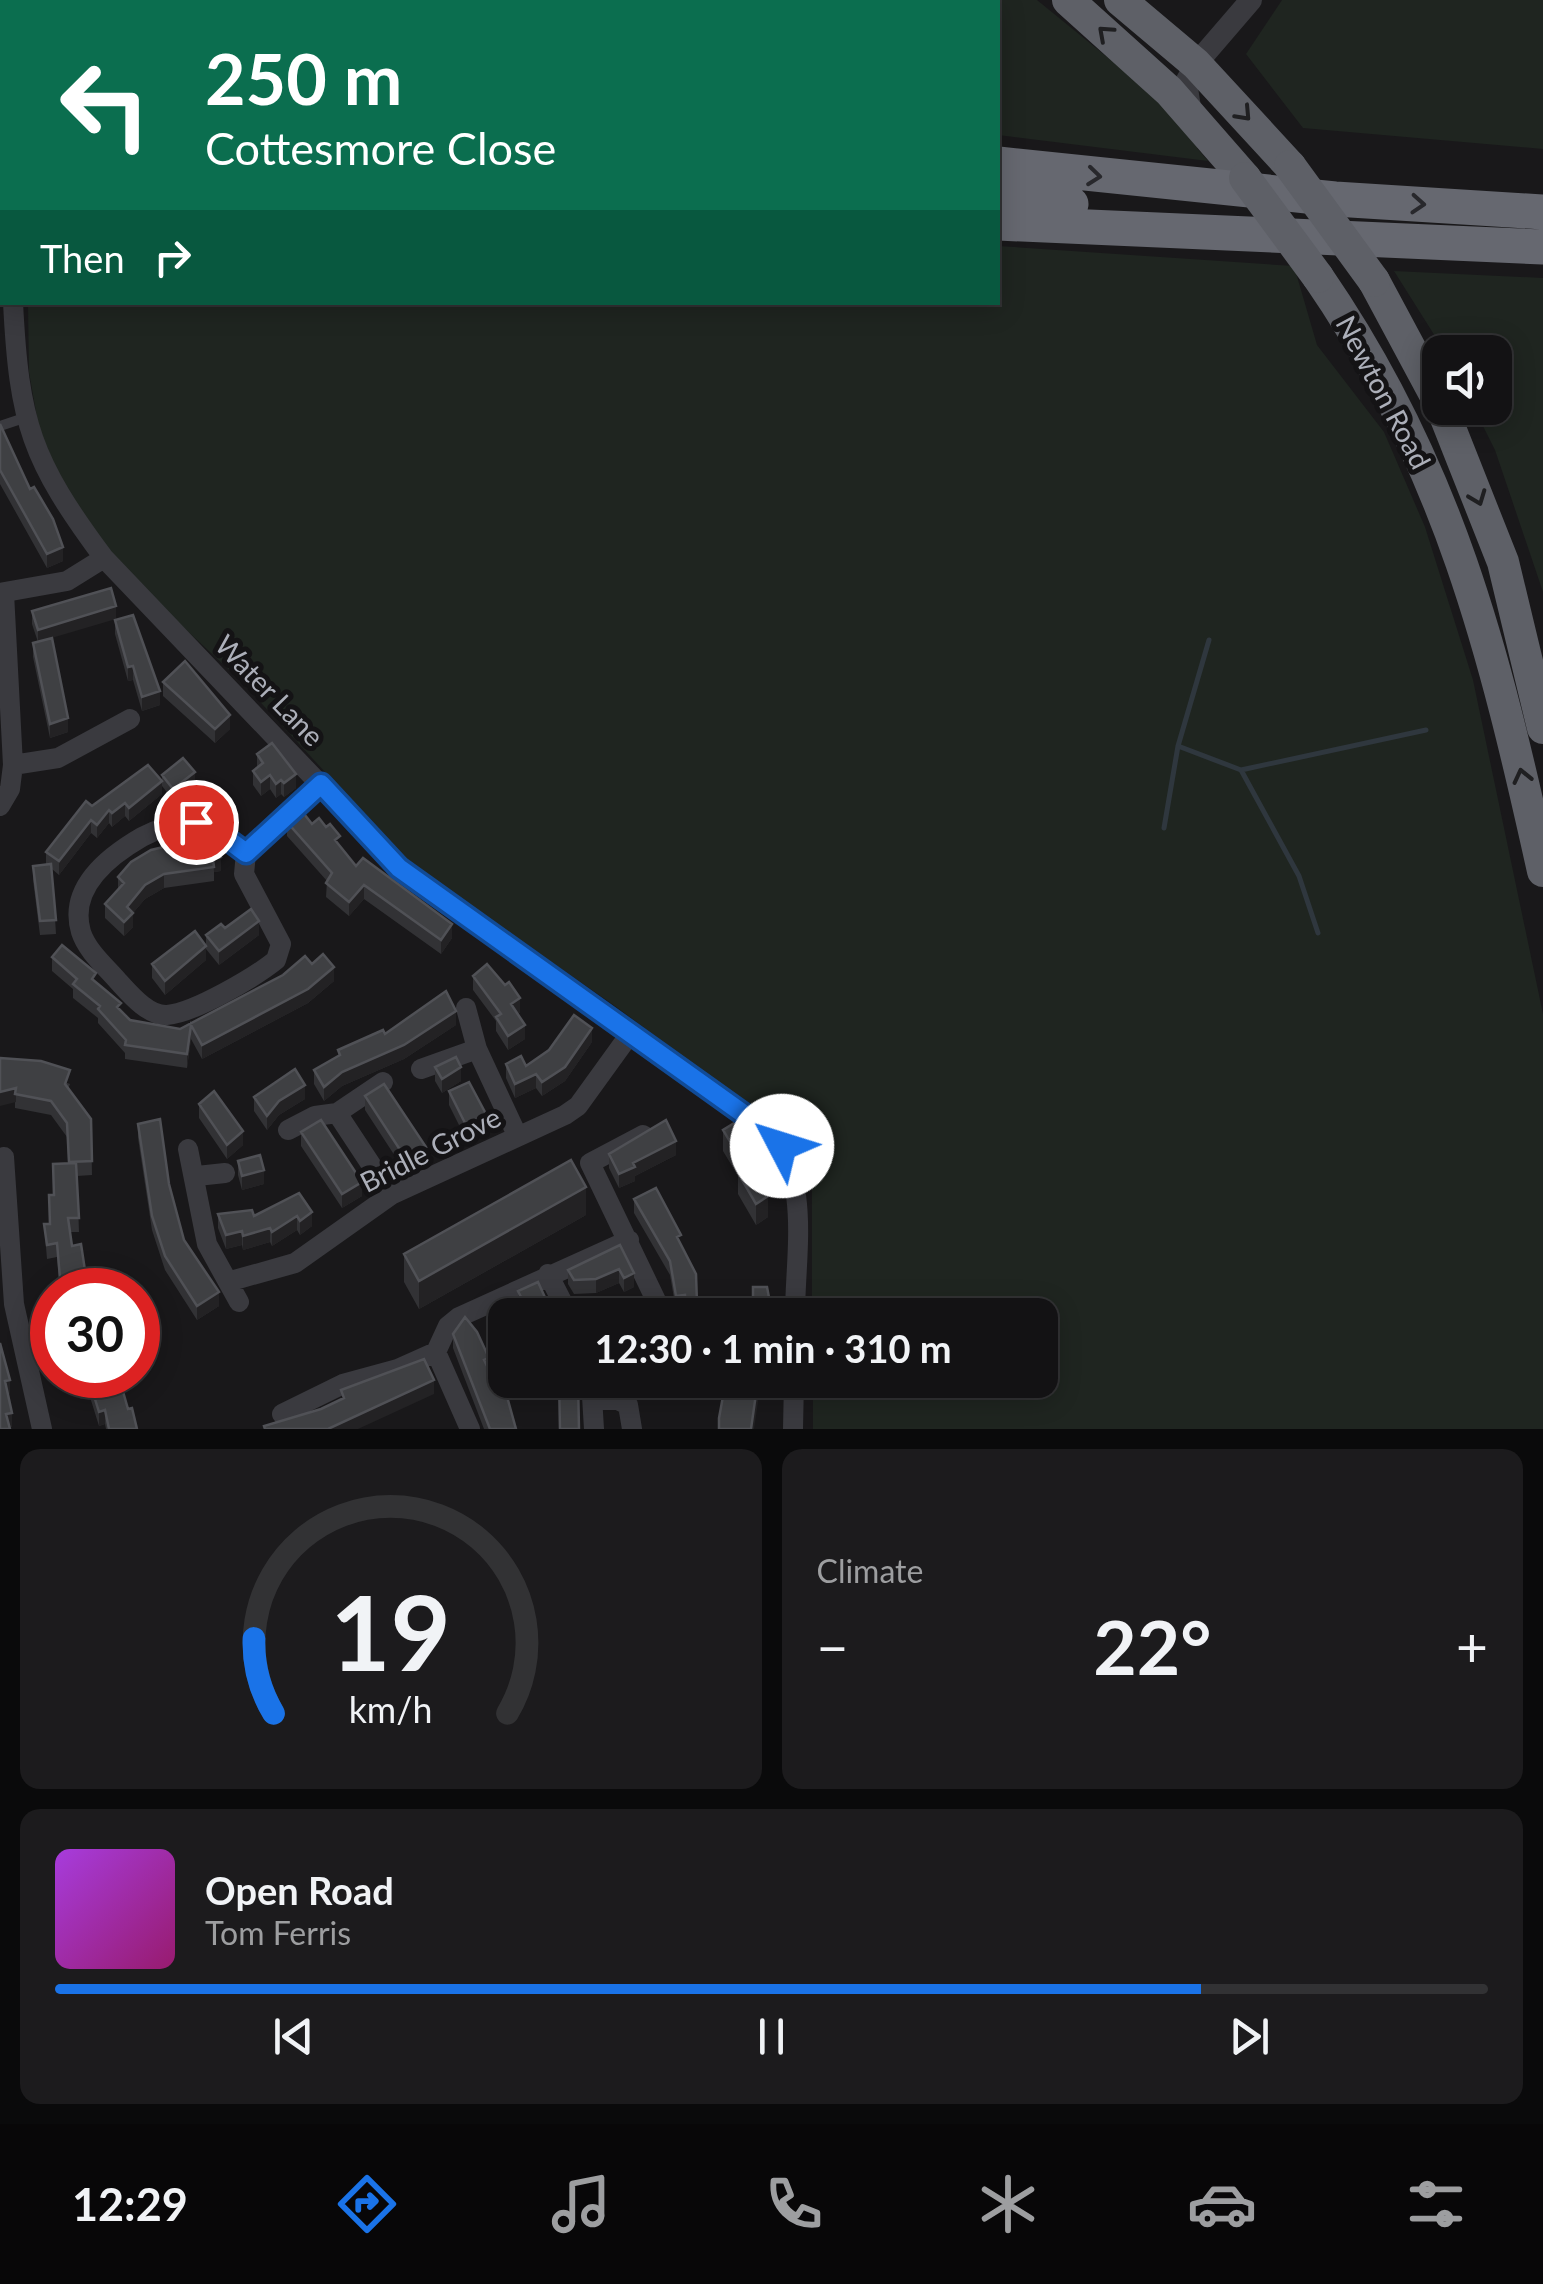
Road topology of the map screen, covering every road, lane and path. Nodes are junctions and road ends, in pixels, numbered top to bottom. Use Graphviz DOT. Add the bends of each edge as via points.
graph roads {
  1 [pos="1068,0"];
  2 [pos="1120,0"];
  3 [pos="1251,0"];
  4 [pos="1196,64"];
  5 [pos="1142,67"];
  6 [pos="1191,114"];
  7 [pos="1000,164"];
  8 [pos="1000,196"];
  9 [pos="1543,212"];
  10 [pos="1000,223"];
  11 [pos="1495,245"];
  12 [pos="1543,247"];
  13 [pos="9,306"];
  14 [pos="1422,371"];
  15 [pos="24,418"];
  16 [pos="1449,425"];
  17 [pos="0,426"];
  18 [pos="104,558"];
  19 [pos="2,593"];
  20 [pos="130,719"];
  21 [pos="1543,728"];
  22 [pos="8,754"];
  23 [pos="321,784"];
  24 [pos="0,806"];
  25 [pos="246,853"];
  26 [pos="1543,872"];
  27 [pos="466,1008"];
  28 [pos="630,1034"];
  29 [pos="477,1049"];
  30 [pos="421,1069"];
  31 [pos="382,1082"];
  32 [pos="336,1113"];
  33 [pos="288,1130"];
  34 [pos="517,1135"];
  35 [pos="642,1135"];
  36 [pos="188,1149"];
  37 [pos="4,1157"];
  38 [pos="224,1173"];
  39 [pos="197,1176"];
  40 [pos="391,1195"];
  41 [pos="629,1240"];
  42 [pos="548,1274"];
  43 [pos="560,1298"];
  44 [pos="655,1298"];
  45 [pos="795,1298"];
  46 [pos="7,1305"];
  47 [pos="436,1352"];
  48 [pos="592,1398"];
  49 [pos="613,1398"];
  50 [pos="794,1398"];
  51 [pos="282,1414"];
  52 [pos="42,1429"];
  53 [pos="470,1429"];
  54 [pos="594,1429"];
  55 [pos="632,1429"];
  56 [pos="793,1429"];
  5 -- 1 [label="highway, Newton Road, one-way"];
  2 -- 4 [label="highway, Newton Road"];
  3 -- 4 [label="street"];
  4 -- 5 [label="street"];
  4 -- 6 [label="street" via="1186,82"];
  4 -- 14 [label="highway, Newton Road, one-way, bridge" via="1290,166 1374,281"];
  5 -- 6 [label="highway, Newton Road"];
  26 -- 6 [label="highway, Newton Road, one-way, bridge" via="1470,576 1392,395 1318,277"];
  7 -- 9 [label="highway, one-way"];
  8 -- 11 [label="highway"];
  10 -- 11 [label="highway"];
  11 -- 12 [label="highway"];
  13 -- 15 [label="street, Water Lane"];
  15 -- 17 [label="lane"];
  15 -- 18 [label="street, Water Lane" via="40,460"];
  16 -- 21 [label="highway, Newton Road, one-way" via="1503,562"];
  18 -- 19 [label="street" via="68,581"];
  18 -- 23 [label="street, Water Lane"];
  19 -- 22 [label="street"];
  20 -- 22 [label="street" via="58,758"];
  22 -- 24 [label="street" via="10,789"];
  23 -- 25 [label="street"];
  23 -- 28 [label="street, Water Lane" via="399,868"];
  25 -- 25 [label="street" via="244,874 280,944 276,960 182,1012 164,1016 148,1010 80,931 82,898 92,877 118,850 169,824 208,826"];
  27 -- 29 [label="street"];
  28 -- 34 [label="street, Bridle Grove" via="578,1106"];
  28 -- 45 [label="street, Water Lane" via="766,1130 788,1156 795,1181"];
  29 -- 30 [label="street"];
  29 -- 34 [label="street"];
  31 -- 32 [label="street"];
  32 -- 33 [label="street"];
  32 -- 40 [label="street"];
  34 -- 40 [label="street, Bridle Grove"];
  35 -- 41 [label="street" via="590,1163"];
  36 -- 39 [label="street, Bridle Grove"];
  37 -- 46 [label="street"];
  38 -- 39 [label="street"];
  39 -- 40 [label="street, Bridle Grove" via="206,1244 235,1292 295,1263"];
  41 -- 42 [label="street"];
  41 -- 44 [label="street"];
  42 -- 43 [label="street"];
  42 -- 47 [label="street" via="459,1316"];
  46 -- 52 [label="street"];
  47 -- 51 [label="street" via="343,1384"];
  47 -- 53 [label="street"];
  48 -- 54 [label="street"];
  49 -- 55 [label="street" via="628,1405"];
  50 -- 56 [label="street"];
}
